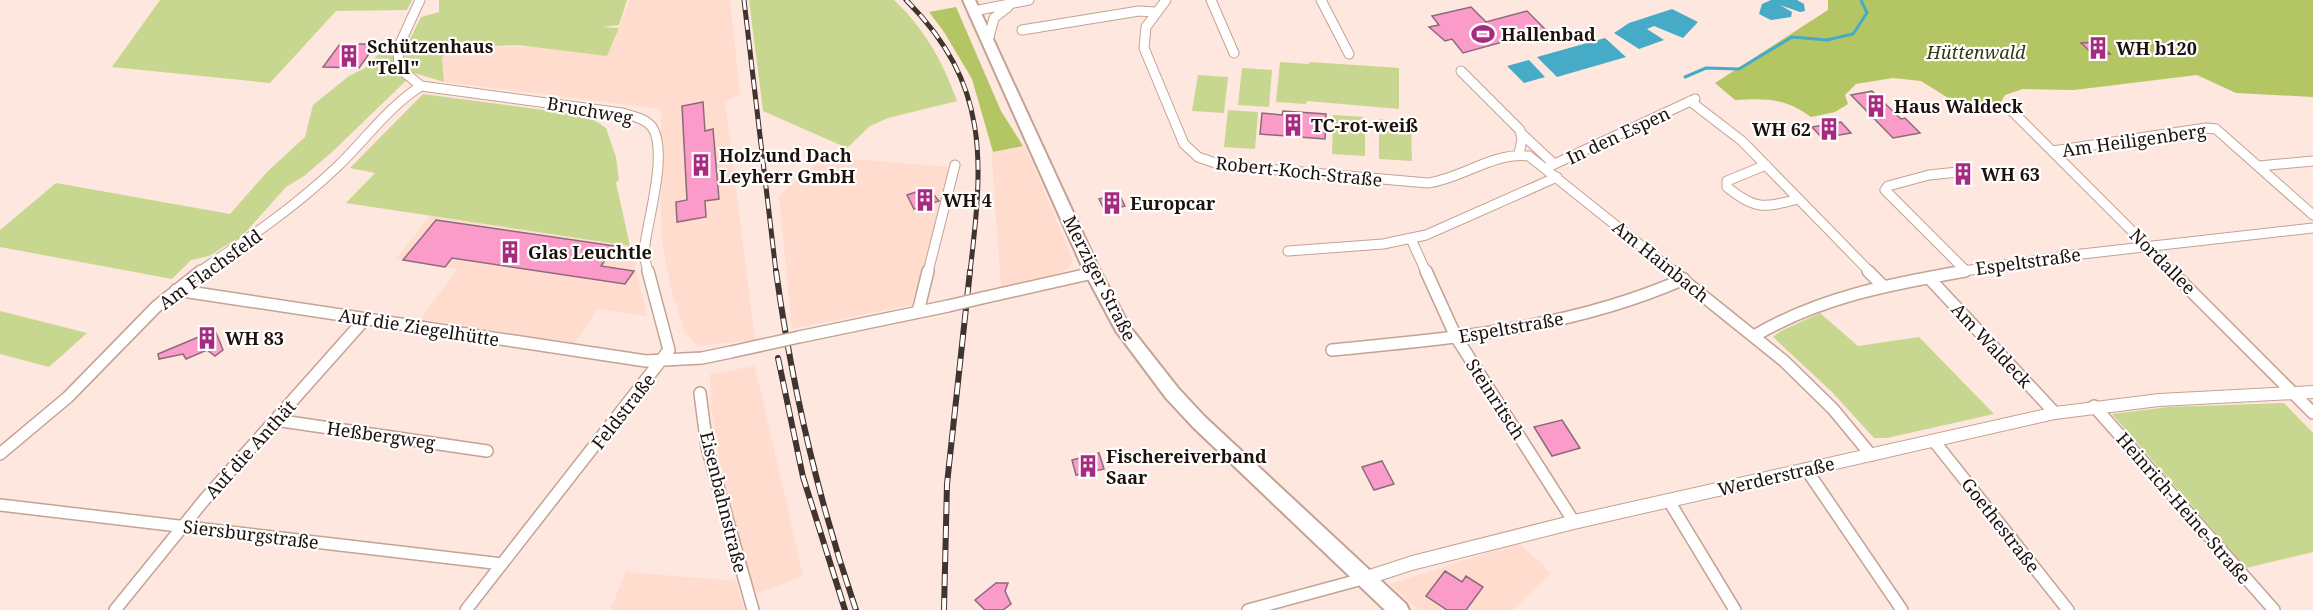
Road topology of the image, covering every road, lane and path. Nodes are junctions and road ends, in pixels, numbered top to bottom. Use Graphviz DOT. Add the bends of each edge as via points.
graph roads {
  1 [pos="420,0"];
  2 [pos="999,0"];
  3 [pos="1029,0"];
  4 [pos="1166,0"];
  5 [pos="1211,0"];
  6 [pos="1321,0"];
  7 [pos="1017,3"];
  8 [pos="971,5"];
  9 [pos="1155,12"];
  10 [pos="1022,30"];
  11 [pos="988,41"];
  12 [pos="1234,53"];
  13 [pos="1349,54"];
  14 [pos="1461,71"];
  15 [pos="421,86"];
  16 [pos="2011,110"];
  17 [pos="1522,134"];
  18 [pos="2053,151"];
  19 [pos="1519,154"];
  20 [pos="2313,160"];
  21 [pos="955,165"];
  22 [pos="1766,165"];
  23 [pos="1550,166"];
  24 [pos="2259,166"];
  25 [pos="1958,172"];
  26 [pos="1557,177"];
  27 [pos="1798,199"];
  28 [pos="2313,215"];
  29 [pos="2313,228"];
  30 [pos="1411,240"];
  31 [pos="2148,246"];
  32 [pos="1288,251"];
  33 [pos="1965,270"];
  34 [pos="1094,273"];
  35 [pos="1929,278"];
  36 [pos="1684,279"];
  37 [pos="1883,286"];
  38 [pos="176,290"];
  39 [pos="918,312"];
  40 [pos="365,319"];
  41 [pos="1755,336"];
  42 [pos="1456,337"];
  43 [pos="1332,350"];
  44 [pos="662,362"];
  45 [pos="2313,392"];
  46 [pos="700,393"];
  47 [pos="2294,393"];
  48 [pos="2094,406"];
  49 [pos="2055,413"];
  50 [pos="2313,413"];
  51 [pos="275,420"];
  52 [pos="1934,441"];
  53 [pos="488,451"];
  54 [pos="0,454"];
  55 [pos="1871,455"];
  56 [pos="1806,470"];
  57 [pos="1668,501"];
  58 [pos="0,505"];
  59 [pos="1574,522"];
  60 [pos="183,526"];
  61 [pos="502,564"];
  62 [pos="1366,578"];
  63 [pos="115,610"];
  64 [pos="466,610"];
  65 [pos="753,610"];
  66 [pos="1248,610"];
  67 [pos="1399,610"];
  68 [pos="1735,610"];
  69 [pos="1902,610"];
  70 [pos="2068,610"];
  71 [pos="2274,610"];
  1 -- 15 [label="street" via="398,48 399,68"];
  2 -- 8 [label="street"];
  3 -- 7 [label="street"];
  4 -- 9 [label="street, Robert-Koch-Straße"];
  5 -- 12 [label="street"];
  6 -- 13 [label="street"];
  7 -- 8 [label="street"];
  7 -- 11 [label="street" via="997,15"];
  8 -- 11 [label="main road, Merziger Straße"];
  9 -- 10 [label="street" via="1139,11"];
  9 -- 19 [label="street, Robert-Koch-Straße" via="1144,37 1148,61 1184,144 1206,161 1428,183 1446,182 1505,155"];
  11 -- 34 [label="main road, Merziger Straße"];
  14 -- 17 [label="street"];
  15 -- 38 [label="street, Am Flachsfeld" via="398,102 340,164 286,213"];
  15 -- 44 [label="street, Bruchweg" via="622,113 647,121 654,129 657,140 653,207 644,250 669,350"];
  16 -- 18 [label="street, Nordallee"];
  17 -- 19 [label="street"];
  17 -- 23 [label="street"];
  18 -- 24 [label="street, Am Heiligenberg" via="2206,128 2216,129"];
  18 -- 31 [label="street, Nordallee"];
  19 -- 23 [label="street, Am Hainbach"];
  20 -- 24 [label="street"];
  21 -- 39 [label="street"];
  22 -- 23 [label="street, In den Espen" via="1694,100"];
  22 -- 27 [label="street, In den Espen"];
  22 -- 27 [label="street" via="1732,177 1727,187 1755,207"];
  23 -- 26 [label="street, Am Hainbach"];
  24 -- 28 [label="street"];
  25 -- 33 [label="street" via="1929,175 1885,190"];
  26 -- 30 [label="street"];
  26 -- 36 [label="street, Am Hainbach"];
  27 -- 37 [label="street, In den Espen"];
  29 -- 31 [label="street, Espeltstraße"];
  30 -- 32 [label="street"];
  30 -- 42 [label="street, Steinritsch"];
  31 -- 33 [label="street, Espeltstraße"];
  31 -- 47 [label="street, Nordallee"];
  33 -- 35 [label="street, Espeltstraße"];
  34 -- 39 [label="street, Feldstraße, bridge"];
  34 -- 62 [label="main road, Merziger Straße" via="1124,331 1172,393"];
  35 -- 37 [label="street, Espeltstraße"];
  35 -- 49 [label="street, Am Waldeck"];
  36 -- 41 [label="street, Am Hainbach"];
  36 -- 42 [label="street, Espeltstraße" via="1658,292 1587,313"];
  37 -- 41 [label="street, Espeltstraße" via="1802,308"];
  38 -- 40 [label="street, Auf die Ziegelhütte"];
  38 -- 54 [label="street, Am Flachsfeld" via="68,397"];
  39 -- 44 [label="street, Feldstraße, bridge" via="702,358"];
  40 -- 44 [label="street, Auf die Ziegelhütte"];
  40 -- 51 [label="street, Auf die Anthät"];
  41 -- 55 [label="street, Am Hainbach" via="1818,394"];
  42 -- 43 [label="street, Espeltstraße"];
  42 -- 59 [label="street, Steinritsch"];
  44 -- 61 [label="street, Feldstraße"];
  45 -- 47 [label="street, Werderstraße"];
  46 -- 65 [label="street, Eisenbahnstraße" via="712,467"];
  47 -- 48 [label="street, Werderstraße"];
  47 -- 50 [label="street, Nordallee"];
  48 -- 49 [label="street, Werderstraße"];
  48 -- 71 [label="street, Heinrich-Heine-Straße"];
  49 -- 52 [label="street, Werderstraße"];
  51 -- 53 [label="street, Heßbergweg"];
  51 -- 60 [label="street, Auf die Anthät"];
  52 -- 55 [label="street, Werderstraße"];
  52 -- 70 [label="street, Goethestraße"];
  55 -- 56 [label="street, Werderstraße"];
  56 -- 57 [label="street, Werderstraße"];
  56 -- 69 [label="street"];
  57 -- 59 [label="street, Werderstraße"];
  57 -- 68 [label="street"];
  58 -- 60 [label="street, Siersburgstraße"];
  59 -- 62 [label="street, Werderstraße"];
  60 -- 61 [label="street, Siersburgstraße"];
  60 -- 63 [label="street, Auf die Anthät"];
  61 -- 64 [label="street, Feldstraße"];
  62 -- 66 [label="street, Werderstraße"];
  62 -- 67 [label="main road, Merziger Straße"];
}
